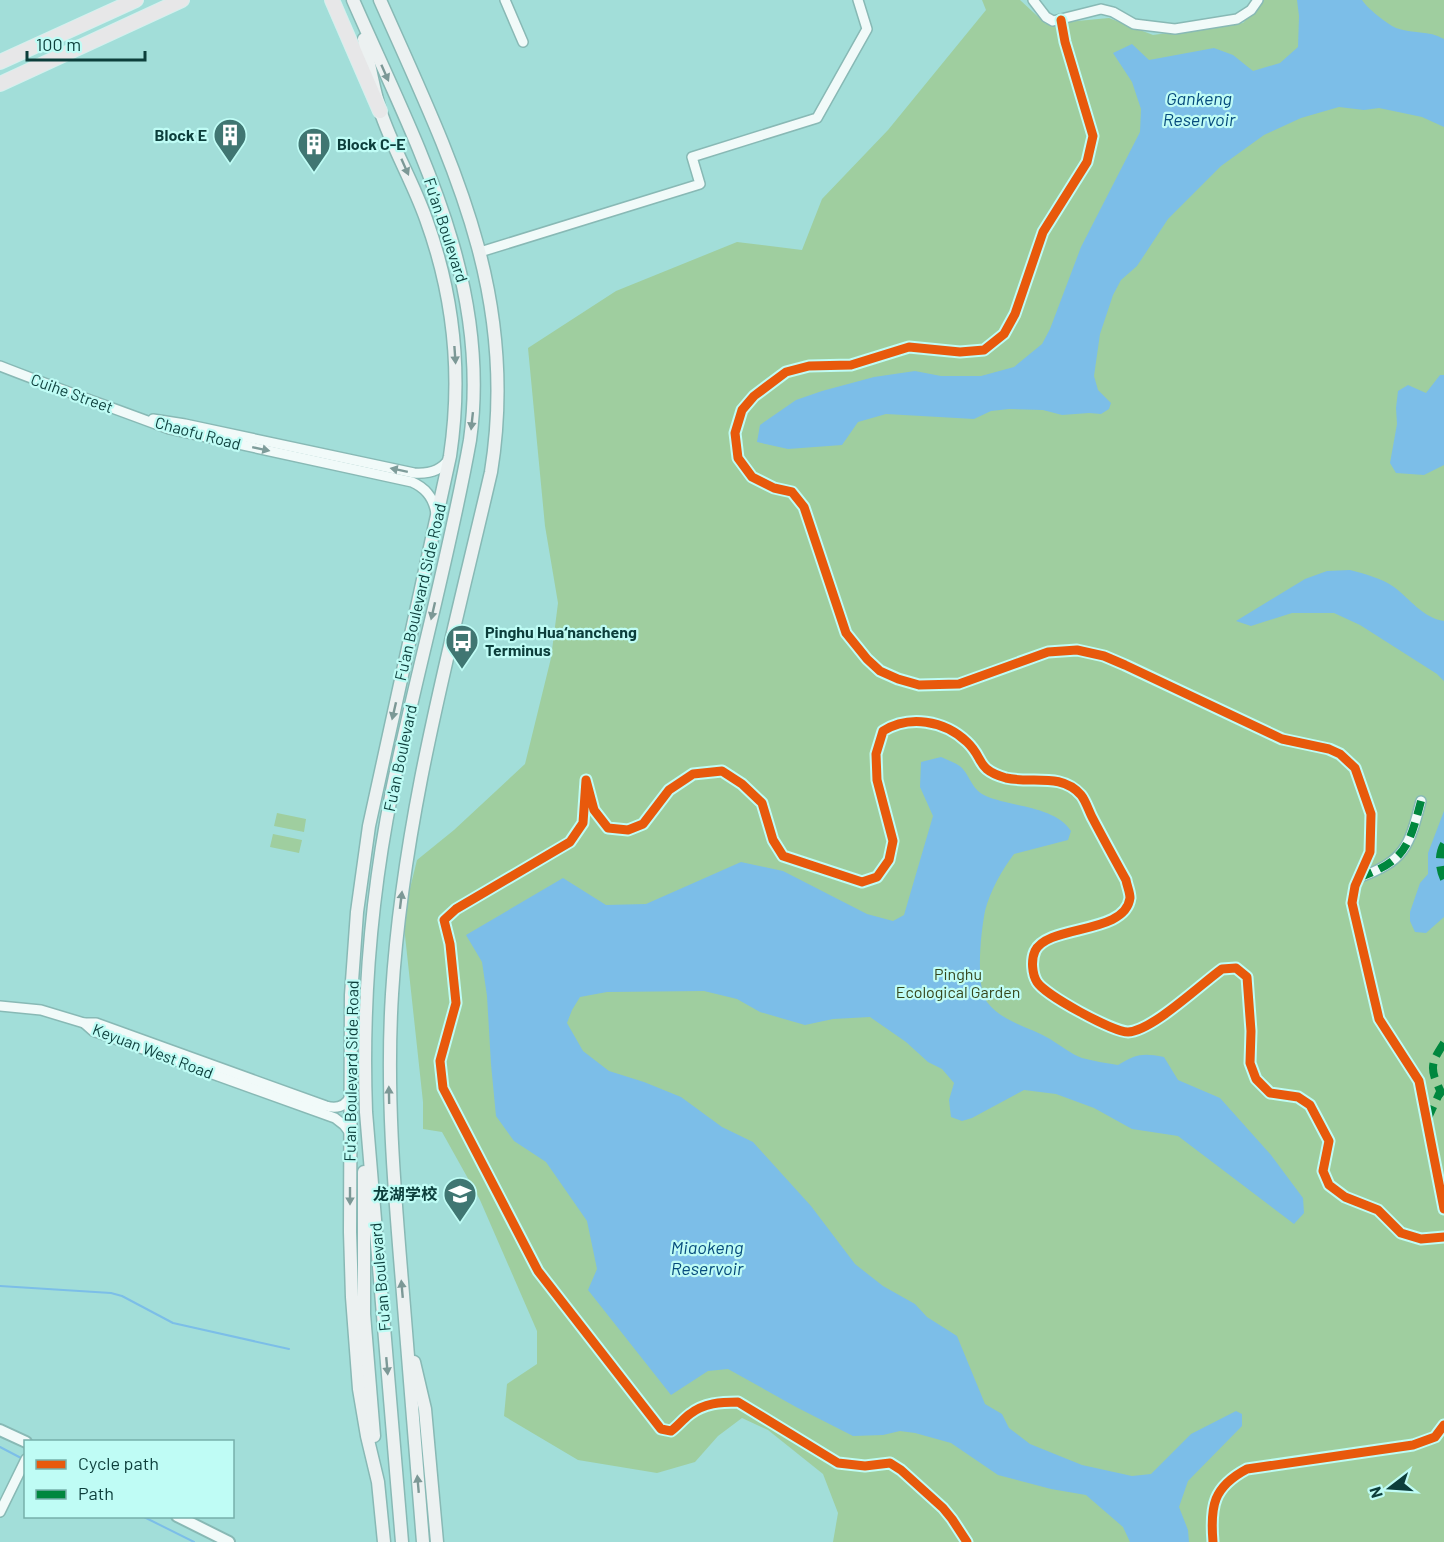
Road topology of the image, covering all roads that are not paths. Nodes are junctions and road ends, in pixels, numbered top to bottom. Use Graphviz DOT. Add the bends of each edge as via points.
graph roads {
  1 [pos="136,0"];
  2 [pos="182,0"];
  3 [pos="332,0"];
  4 [pos="380,0"];
  5 [pos="505,0"];
  6 [pos="858,0"];
  7 [pos="1033,0"];
  8 [pos="1258,0"];
  9 [pos="356,6"];
  10 [pos="1061,20"];
  11 [pos="523,42"];
  12 [pos="0,62"];
  13 [pos="0,84"];
  14 [pos="380,111"];
  15 [pos="480,252"];
  16 [pos="0,366"];
  17 [pos="144,418"];
  18 [pos="450,456"];
  19 [pos="454,517"];
  20 [pos="437,519"];
  21 [pos="418,602"];
  22 [pos="1420,801"];
  23 [pos="1358,878"];
  24 [pos="0,1006"];
  25 [pos="84,1023"];
  26 [pos="365,1077"];
  27 [pos="350,1097"];
  28 [pos="350,1133"];
  29 [pos="1444,1209"];
  30 [pos="1444,1237"];
  31 [pos="406,1331"];
  32 [pos="1444,1425"];
  33 [pos="0,1430"];
  34 [pos="24,1441"];
  35 [pos="24,1463"];
  36 [pos="378,1482"];
  37 [pos="0,1512"];
  38 [pos="181,1518"];
  39 [pos="229,1542"];
  40 [pos="384,1542"];
  41 [pos="402,1542"];
  42 [pos="423,1542"];
  43 [pos="437,1542"];
  44 [pos="967,1542"];
  45 [pos="1213,1542"];
  1 -- 12 [label="main road"];
  2 -- 13 [label="main road"];
  3 -- 14 [label="main road"];
  4 -- 15 [label="main road, Fu'an Boulevard" via="448,158"];
  5 -- 11 [label="street"];
  6 -- 15 [label="street" via="867,29 817,118 692,157 700,184"];
  7 -- 10 [label="street" via="1046,17"];
  8 -- 10 [label="street" via="1237,19 1175,29 1134,24 1101,9"];
  9 -- 14 [label="main road, Fu'an Boulevard Side Road"];
  9 -- 19 [label="main road, Fu'an Boulevard, one-way" via="431,180 465,291 474,370 473,416"];
  10 -- 23 [label="street" via="1093,136 1087,162 1043,232 1015,314 1004,334 984,350 909,347 851,364 809,366 786,372 742,410 735,433 738,458 752,477 792,492 804,507 846,633 880,671 919,685 959,684 1048,652 1077,650 1125,665 1282,738 1335,751 1355,768 1371,814 1371,852"];
  14 -- 18 [label="main road, Fu'an Boulevard Side Road, one-way" via="426,219 446,286 457,384"];
  31 -- 15 [label="main road, Fu'an Boulevard, one-way" via="390,1125 392,993 411,825 494,452 497,350"];
  16 -- 17 [label="street, Cuihe Street"];
  18 -- 17 [label="street, Chaofu Road, one-way" via="437,470 414,473"];
  17 -- 20 [label="street, Chaofu Road, one-way" via="183,432 412,482 432,498"];
  18 -- 20 [label="main road, Fu'an Boulevard Side Road"];
  19 -- 21 [label="main road"];
  19 -- 26 [label="main road, Fu'an Boulevard, one-way" via="382,849 368,975"];
  20 -- 21 [label="main road, Fu'an Boulevard Side Road"];
  21 -- 27 [label="main road, Fu'an Boulevard Side Road, one-way" via="364,854 352,965"];
  22 -- 23 [label="street" via="1406,849 1378,871"];
  23 -- 29 [label="street" via="1352,903 1379,1019 1419,1081"];
  24 -- 25 [label="street" via="41,1010"];
  25 -- 27 [label="street, Keyuan West Road" via="96,1023 326,1106 340,1107"];
  25 -- 28 [label="street, Keyuan West Road" via="93,1032 335,1118"];
  26 -- 36 [label="main road" via="363,1306"];
  26 -- 41 [label="main road, Fu'an Boulevard, one-way"];
  27 -- 28 [label="main road, Fu'an Boulevard Side Road"];
  28 -- 36 [label="main road, Fu'an Boulevard Side Road, one-way" via="354,1328 363,1414"];
  30 -- 44 [label="street" via="1421,1239 1401,1233 1378,1210 1345,1197 1329,1185 1323,1171 1329,1141 1310,1105 1298,1097 1269,1093 1256,1079 1250,1063 1247,977 1236,968 1222,969 1150,1025 1127,1032 1092,1019 1037,983 1032,966 1035,950 1045,941 1112,920 1127,907 1130,896 1126,880 1080,794 1065,784 1048,779 1007,778 984,769 968,742 944,726 915,720 895,723 883,731 876,754 877,780 893,841 889,860 877,877 862,882 783,856 773,840 762,803 722,771 693,774 669,790 643,824 628,830 608,828 594,810 586,780 583,823 570,842 456,909 444,920 456,1002 440,1061 443,1088 538,1271 661,1429 671,1431 699,1409 719,1402 738,1402 838,1463 890,1463 943,1509"];
  42 -- 31 [label="main road, Fu'an Boulevard, one-way"];
  31 -- 43 [label="main road" via="425,1409"];
  32 -- 45 [label="street" via="1435,1437 1413,1444 1247,1469 1233,1476 1217,1494 1211,1519"];
  33 -- 34 [label="street"];
  35 -- 37 [label="street"];
  36 -- 40 [label="main road, Fu'an Boulevard Side Road"];
  38 -- 39 [label="street"];
}
